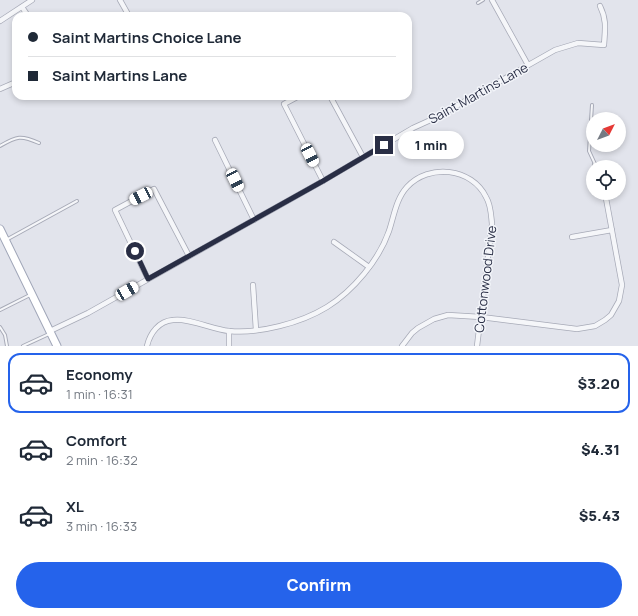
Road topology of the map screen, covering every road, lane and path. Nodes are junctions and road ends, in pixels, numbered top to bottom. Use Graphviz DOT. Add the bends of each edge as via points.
graph roads {
  1 [pos="32,0"];
  2 [pos="120,0"];
  3 [pos="483,0"];
  4 [pos="492,0"];
  5 [pos="478,3"];
  6 [pos="22,6"];
  7 [pos="600,6"];
  8 [pos="13,12"];
  9 [pos="26,12"];
  10 [pos="128,12"];
  11 [pos="12,13"];
  12 [pos="0,21"];
  13 [pos="528,65"];
  14 [pos="12,84"];
  15 [pos="0,89"];
  16 [pos="292,100"];
  17 [pos="332,100"];
  18 [pos="592,105"];
  19 [pos="215,140"];
  20 [pos="39,143"];
  21 [pos="0,146"];
  22 [pos="363,157"];
  23 [pos="593,160"];
  24 [pos="323,181"];
  25 [pos="606,200"];
  26 [pos="77,201"];
  27 [pos="254,220"];
  28 [pos="0,229"];
  29 [pos="612,230"];
  30 [pos="572,238"];
  31 [pos="3,239"];
  32 [pos="334,242"];
  33 [pos="188,256"];
  34 [pos="368,267"];
  35 [pos="148,279"];
  36 [pos="253,285"];
  37 [pos="31,294"];
  38 [pos="0,310"];
  39 [pos="481,317"];
  40 [pos="0,327"];
  41 [pos="256,330"];
  42 [pos="229,331"];
  43 [pos="50,332"];
  44 [pos="7,346"];
  45 [pos="23,346"];
  46 [pos="57,346"];
  47 [pos="147,346"];
  48 [pos="229,346"];
  49 [pos="402,346"];
  50 [pos="477,346"];
  1 -- 6 [label="street"];
  2 -- 10 [label="street"];
  3 -- 5 [label="lane"];
  4 -- 13 [label="street"];
  6 -- 8 [label="street"];
  6 -- 9 [label="street"];
  7 -- 13 [label="street, Saint Martins Lane" via="605,22 604,45 571,44"];
  11 -- 12 [label="street"];
  13 -- 22 [label="street, Saint Martins Lane"];
  14 -- 15 [label="street"];
  16 -- 24 [label="street" via="284,104"];
  17 -- 22 [label="street"];
  18 -- 23 [label="lane" via="589,151"];
  19 -- 27 [label="street"];
  20 -- 21 [label="lane" via="23,137"];
  22 -- 24 [label="street, Saint Martins Lane"];
  24 -- 27 [label="street, Saint Martins Lane"];
  25 -- 29 [label="street"];
  26 -- 31 [label="lane"];
  27 -- 33 [label="street, Saint Martins Lane"];
  28 -- 31 [label="main road"];
  29 -- 30 [label="street"];
  29 -- 39 [label="street" via="622,290 613,311 600,324 577,329"];
  31 -- 37 [label="main road"];
  32 -- 34 [label="street"];
  33 -- 35 [label="street, Saint Martins Lane"];
  33 -- 35 [label="street" via="154,189 114,210"];
  34 -- 39 [label="street, Cottonwood Drive" via="379,252 388,233 398,199 407,187 432,172 454,172 466,177 474,182 487,198 492,224"];
  34 -- 41 [label="street, Cottonwood Drive" via="351,289 321,310 269,329"];
  35 -- 43 [label="street, Saint Martins Lane"];
  36 -- 41 [label="street"];
  37 -- 38 [label="lane"];
  37 -- 43 [label="main road"];
  39 -- 49 [label="street" via="454,315 434,319 412,333"];
  39 -- 50 [label="street, Cottonwood Drive"];
  40 -- 44 [label="lane"];
  41 -- 42 [label="street, Cottonwood Drive"];
  42 -- 47 [label="street, Cottonwood Drive" via="173,320 156,328"];
  42 -- 48 [label="street"];
  43 -- 45 [label="lane"];
  43 -- 46 [label="main road"];
}
